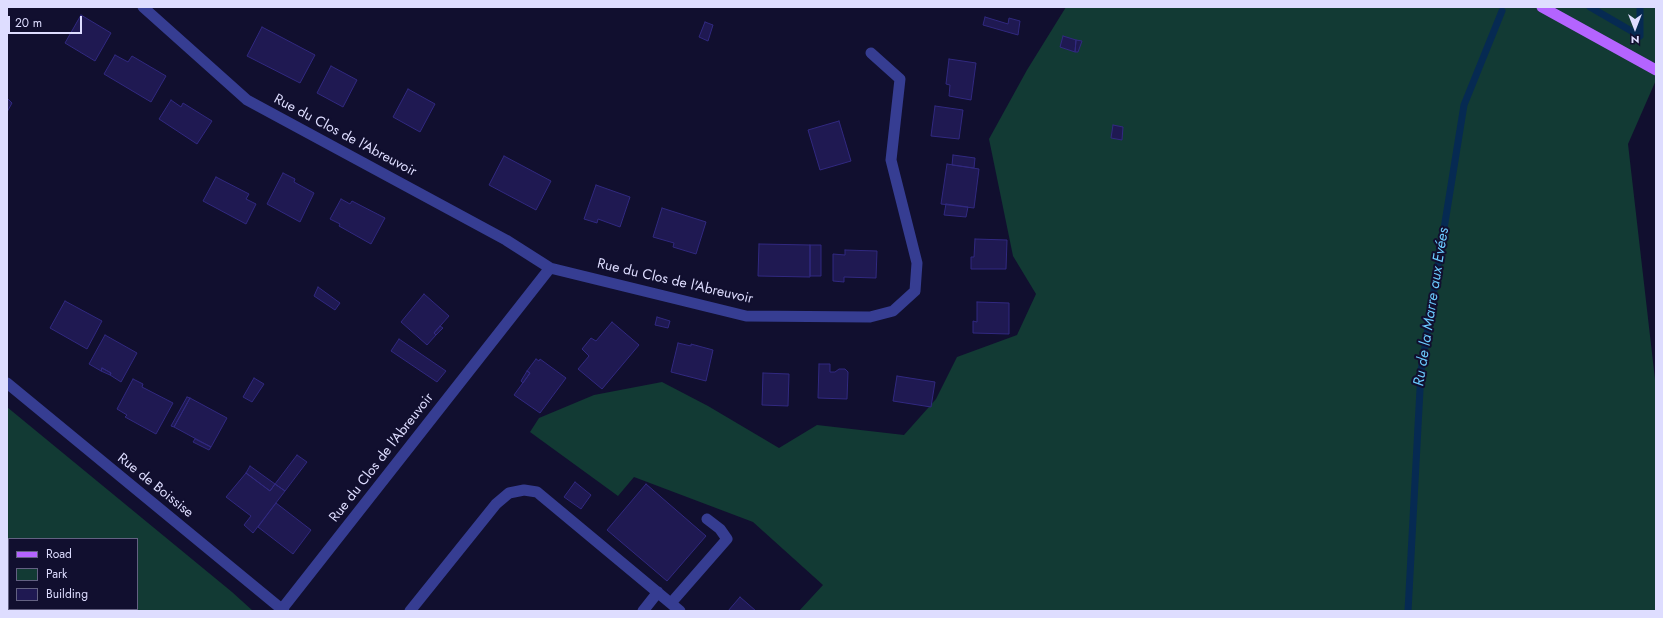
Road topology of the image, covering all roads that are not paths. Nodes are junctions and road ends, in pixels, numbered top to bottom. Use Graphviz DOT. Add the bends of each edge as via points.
graph roads {
  1 [pos="142,7"];
  2 [pos="1542,7"];
  3 [pos="871,53"];
  4 [pos="1656,70"];
  5 [pos="550,268"];
  6 [pos="7,383"];
  7 [pos="707,519"];
  8 [pos="658,592"];
  9 [pos="671,603"];
  10 [pos="283,610"];
  11 [pos="410,611"];
  12 [pos="643,611"];
  13 [pos="680,611"];
  1 -- 5 [label="street, Rue du Clos de l'Abreuvoir" via="247,100 506,240"];
  2 -- 4 [label="main road"];
  3 -- 5 [label="street, Rue du Clos de l'Abreuvoir" via="900,79 891,160 917,263 915,291 893,311 870,317 746,316"];
  5 -- 10 [label="street, Rue du Clos de l'Abreuvoir"];
  6 -- 10 [label="street, Rue de Boissise"];
  7 -- 9 [label="street" via="720,529 727,539"];
  8 -- 9 [label="street"];
  8 -- 11 [label="street" via="537,492 524,490 509,493 496,504"];
  8 -- 12 [label="street"];
  9 -- 13 [label="street"];
}
